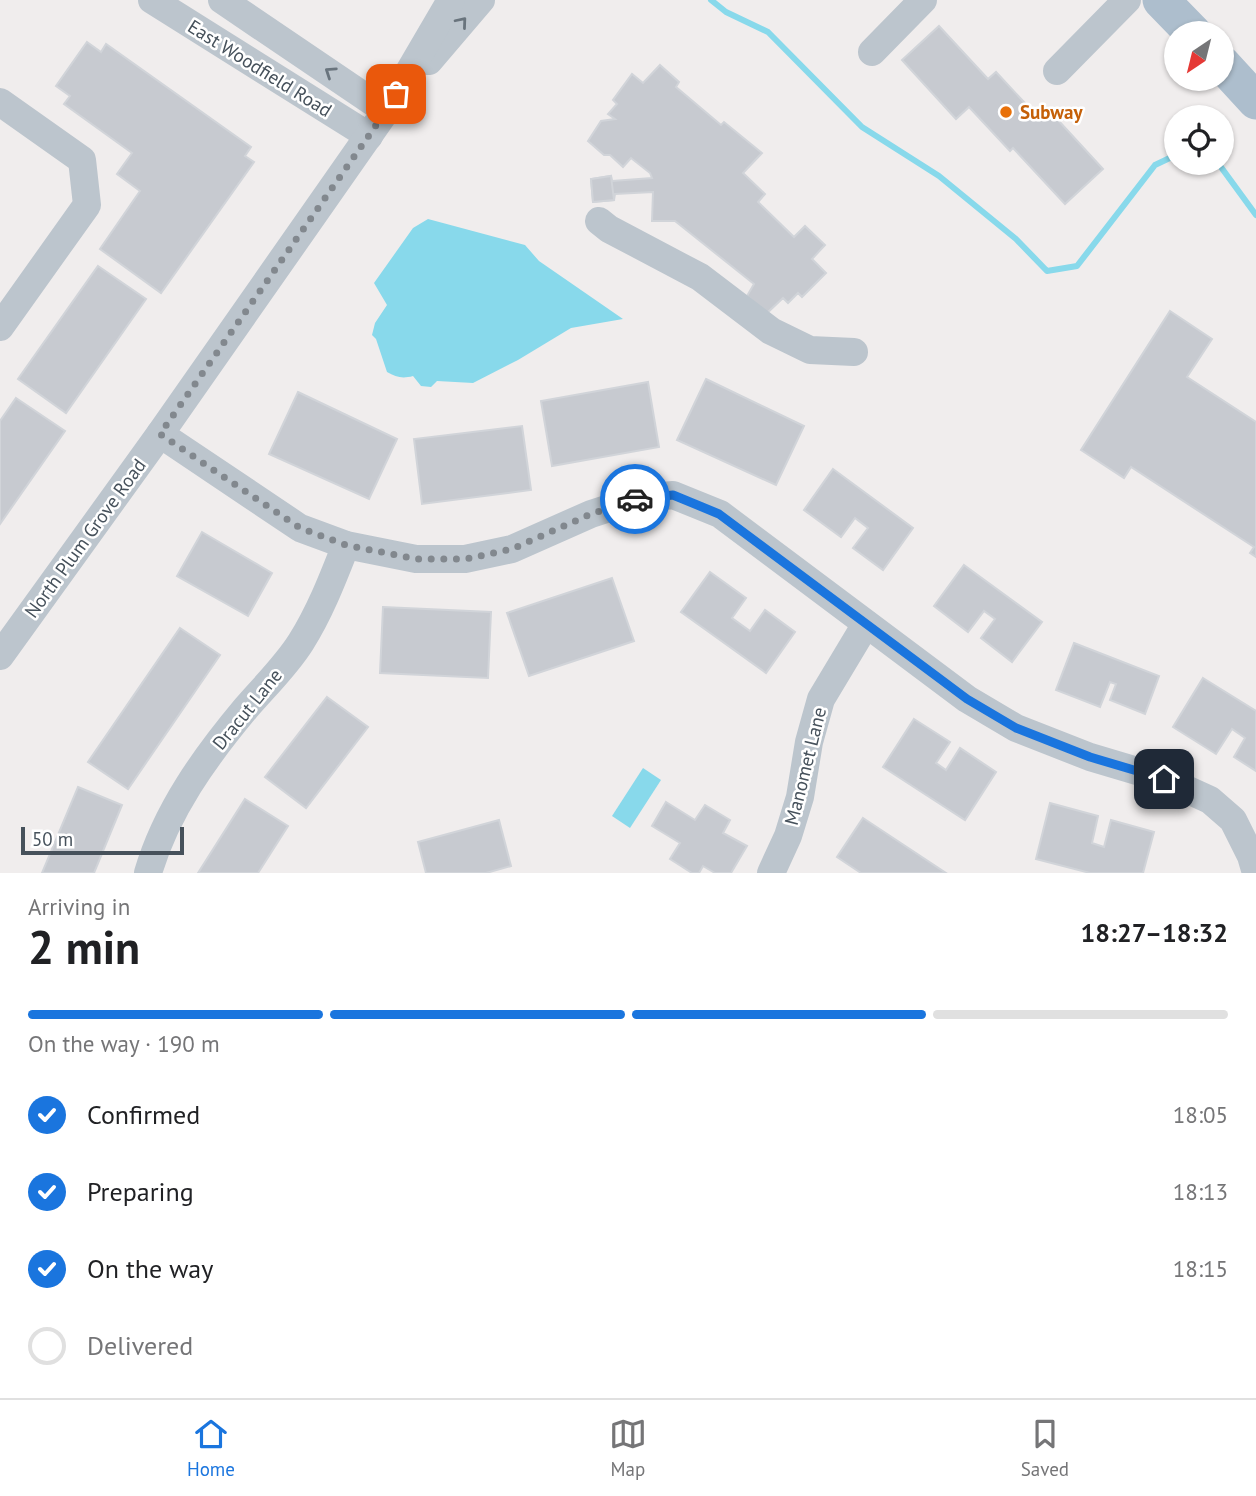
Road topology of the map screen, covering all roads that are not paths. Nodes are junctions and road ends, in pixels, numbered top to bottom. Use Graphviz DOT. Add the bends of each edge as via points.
graph roads {
  1 [pos="152,0"];
  2 [pos="222,0"];
  3 [pos="451,0"];
  4 [pos="481,0"];
  5 [pos="923,0"];
  6 [pos="1126,0"];
  7 [pos="1161,0"];
  8 [pos="1181,21"];
  9 [pos="872,52"];
  10 [pos="1057,71"];
  11 [pos="1234,77"];
  12 [pos="1256,101"];
  13 [pos="0,102"];
  14 [pos="386,111"];
  15 [pos="369,136"];
  16 [pos="598,221"];
  17 [pos="0,327"];
  18 [pos="854,352"];
  19 [pos="160,434"];
  20 [pos="346,545"];
  21 [pos="866,624"];
  22 [pos="0,656"];
  23 [pos="148,873"];
  24 [pos="771,873"];
  25 [pos="1256,873"];
  1 -- 15 [label="street, East Woodfield Road"];
  14 -- 2 [label="street, East Woodfield Road, one-way"];
  3 -- 14 [label="street, North Plum Grove Road"];
  14 -- 4 [label="street, North Plum Grove Road, one-way"];
  5 -- 9 [label="street"];
  6 -- 10 [label="street"];
  7 -- 8 [label="main road"];
  11 -- 12 [label="main road"];
  13 -- 17 [label="street" via="82,160 87,205"];
  14 -- 15 [label="street, North Plum Grove Road"];
  15 -- 19 [label="street, North Plum Grove Road"];
  16 -- 18 [label="street" via="700,277 771,331 810,350"];
  19 -- 20 [label="street" via="300,528"];
  19 -- 22 [label="street, North Plum Grove Road"];
  20 -- 21 [label="street" via="416,559 466,559 512,549 640,498 673,495 719,514"];
  20 -- 23 [label="street, Dracut Lane" via="300,644 234,722 191,783 164,827"];
  21 -- 24 [label="street, Manomet Lane" via="821,699 800,797"];
  21 -- 25 [label="street" via="967,699 1016,728 1164,779 1210,800 1233,820"];
}
